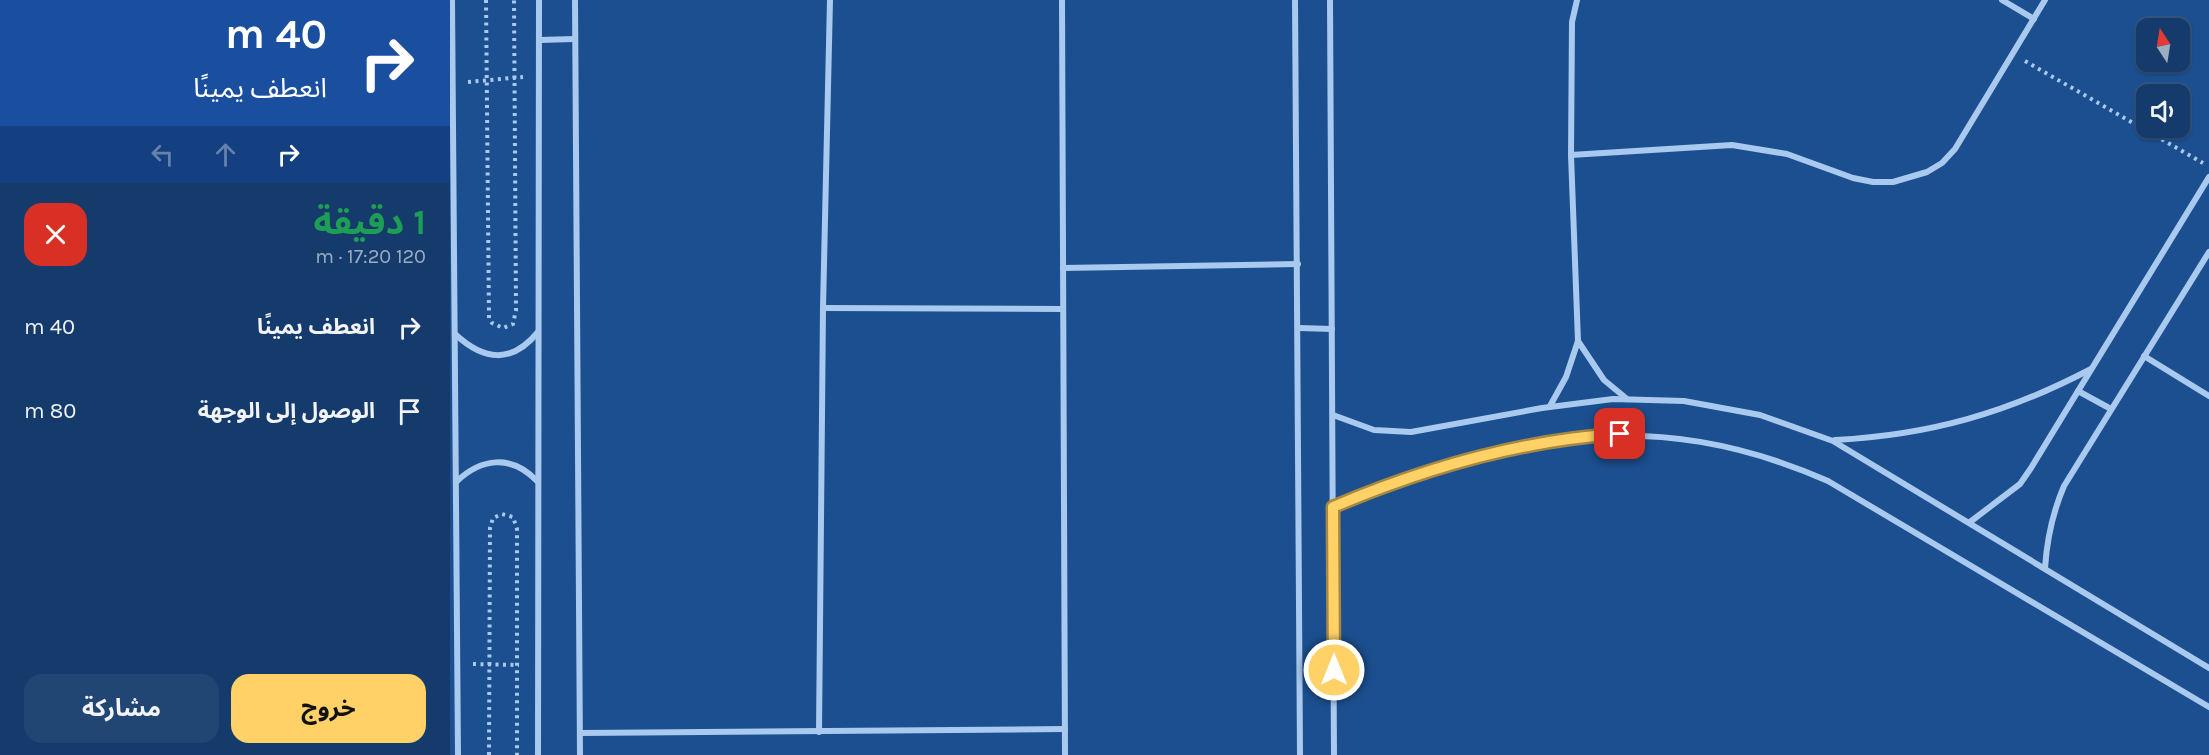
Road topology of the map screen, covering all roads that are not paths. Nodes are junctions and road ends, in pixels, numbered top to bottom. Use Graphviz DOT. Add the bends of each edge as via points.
graph roads {
  1 [pos="452,0"];
  2 [pos="538,0"];
  3 [pos="575,0"];
  4 [pos="830,0"];
  5 [pos="1062,0"];
  6 [pos="1295,0"];
  7 [pos="1330,0"];
  8 [pos="1577,0"];
  9 [pos="2002,0"];
  10 [pos="2045,0"];
  11 [pos="2034,19"];
  12 [pos="576,39"];
  13 [pos="539,40"];
  14 [pos="451,50"];
  15 [pos="452,87"];
  16 [pos="1571,155"];
  17 [pos="2209,177"];
  18 [pos="2209,252"];
  19 [pos="1298,264"];
  20 [pos="452,267"];
  21 [pos="1063,268"];
  22 [pos="823,308"];
  23 [pos="1063,309"];
  24 [pos="1299,328"];
  25 [pos="1332,329"];
  26 [pos="538,332"];
  27 [pos="455,334"];
  28 [pos="1578,341"];
  29 [pos="2144,356"];
  30 [pos="2092,368"];
  31 [pos="2078,391"];
  32 [pos="2209,396"];
  33 [pos="1627,399"];
  34 [pos="1550,406"];
  35 [pos="2111,409"];
  36 [pos="1333,415"];
  37 [pos="1833,441"];
  38 [pos="537,481"];
  39 [pos="456,482"];
  40 [pos="1333,507"];
  41 [pos="1970,522"];
  42 [pos="2045,568"];
  43 [pos="454,627"];
  44 [pos="2209,668"];
  45 [pos="2209,707"];
  46 [pos="1065,729"];
  47 [pos="819,732"];
  48 [pos="580,733"];
  49 [pos="458,755"];
  50 [pos="538,755"];
  51 [pos="580,755"];
  52 [pos="1065,755"];
  53 [pos="1300,755"];
  54 [pos="1334,755"];
  1 -- 14 [label="street"];
  2 -- 13 [label="street"];
  3 -- 12 [label="street"];
  4 -- 22 [label="street"];
  5 -- 21 [label="street"];
  6 -- 19 [label="street"];
  7 -- 25 [label="street"];
  8 -- 16 [label="street" via="1572,22"];
  9 -- 11 [label="street"];
  10 -- 11 [label="street"];
  11 -- 16 [label="street" via="1955,149 1942,163 1910,178 1893,182 1863,180 1787,154 1732,145"];
  12 -- 13 [label="street"];
  12 -- 48 [label="street"];
  13 -- 26 [label="street"];
  14 -- 15 [label="street"];
  15 -- 20 [label="street"];
  16 -- 28 [label="street"];
  17 -- 30 [label="street"];
  18 -- 29 [label="street"];
  19 -- 21 [label="street"];
  19 -- 24 [label="street"];
  20 -- 27 [label="street"];
  21 -- 23 [label="street"];
  22 -- 23 [label="street"];
  22 -- 47 [label="street"];
  23 -- 46 [label="street"];
  24 -- 25 [label="street"];
  24 -- 53 [label="street"];
  25 -- 36 [label="street"];
  26 -- 27 [label="street" via="518,351 505,355 478,352"];
  26 -- 38 [label="street"];
  27 -- 39 [label="street"];
  28 -- 33 [label="street" via="1594,368"];
  28 -- 34 [label="street" via="1566,377"];
  29 -- 32 [label="street"];
  29 -- 35 [label="street"];
  30 -- 31 [label="street"];
  30 -- 37 [label="street" via="2052,390 1967,421 1879,438"];
  31 -- 35 [label="street"];
  31 -- 41 [label="street" via="2020,484"];
  33 -- 34 [label="street"];
  33 -- 37 [label="street" via="1723,406"];
  34 -- 36 [label="street" via="1411,432 1374,430"];
  35 -- 42 [label="street" via="2054,509"];
  36 -- 40 [label="street"];
  37 -- 41 [label="street"];
  38 -- 39 [label="street" via="522,468 503,461 477,465"];
  38 -- 50 [label="street"];
  39 -- 43 [label="street"];
  40 -- 45 [label="street" via="1444,465 1543,442 1620,434 1668,436 1731,446 1828,481"];
  40 -- 54 [label="street"];
  41 -- 42 [label="street"];
  42 -- 44 [label="street"];
  43 -- 49 [label="street"];
  46 -- 47 [label="street"];
  46 -- 52 [label="street"];
  47 -- 48 [label="street"];
  48 -- 51 [label="street"];
}
